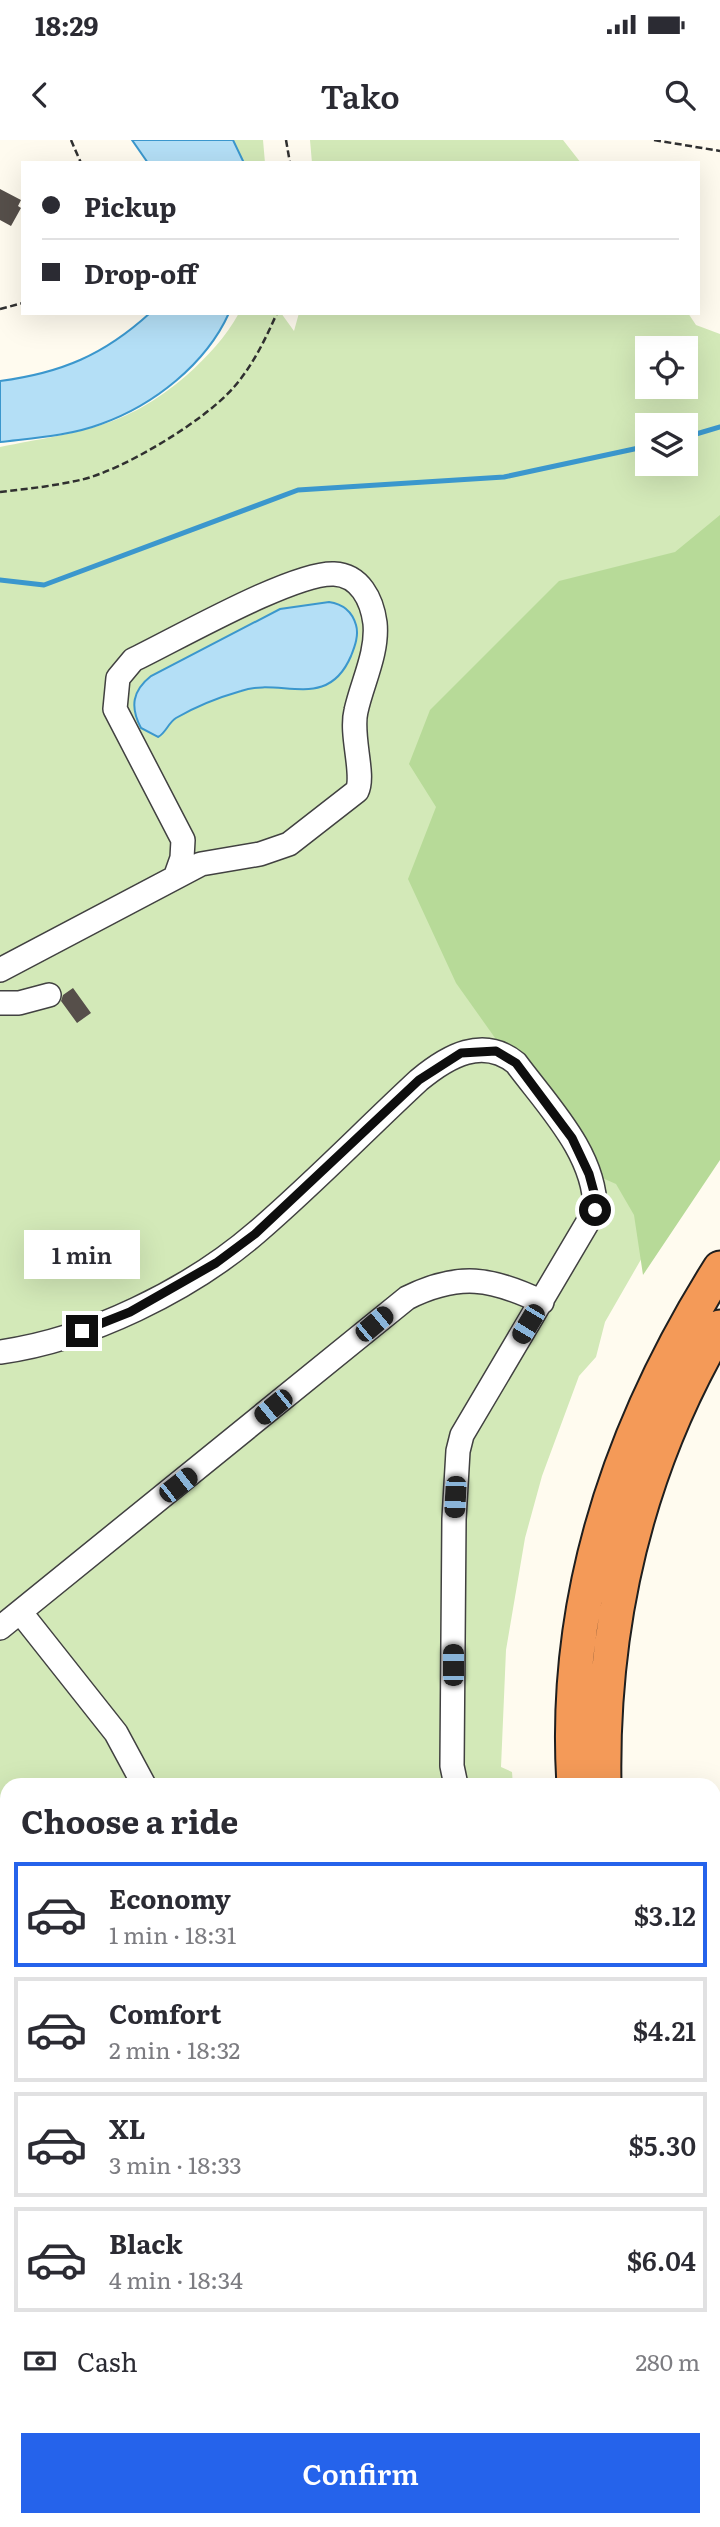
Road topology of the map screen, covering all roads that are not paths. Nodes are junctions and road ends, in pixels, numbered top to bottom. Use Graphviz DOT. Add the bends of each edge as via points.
graph roads {
  1 [pos="176,875"];
  2 [pos="0,970"];
  3 [pos="49,995"];
  4 [pos="0,1003"];
  5 [pos="720,1268"];
  6 [pos="542,1302"];
  7 [pos="720,1327"];
  8 [pos="0,1352"];
  9 [pos="21,1613"];
  10 [pos="0,1628"];
  11 [pos="140,1778"];
  12 [pos="455,1778"];
  13 [pos="574,1778"];
  14 [pos="604,1778"];
  1 -- 1 [label="lane" via="183,840 116,709 118,678 133,660 299,580 334,574 348,577 369,599 375,622 354,728 358,791 289,844 260,854 220,858"];
  1 -- 2 [label="lane"];
  3 -- 4 [label="lane"];
  5 -- 13 [label="highway" via="652,1387 621,1462 595,1550 579,1637"];
  6 -- 8 [label="lane" via="595,1210 595,1196 572,1138 516,1063 496,1051 475,1050 448,1059 419,1080 255,1234 216,1263 130,1312 57,1340"];
  6 -- 9 [label="lane" via="511,1287 457,1280 407,1298"];
  6 -- 12 [label="lane" via="462,1435 458,1451"];
  7 -- 14 [label="highway" via="665,1434 629,1543 610,1644"];
  9 -- 10 [label="lane"];
  9 -- 11 [label="lane" via="116,1733"];
}
